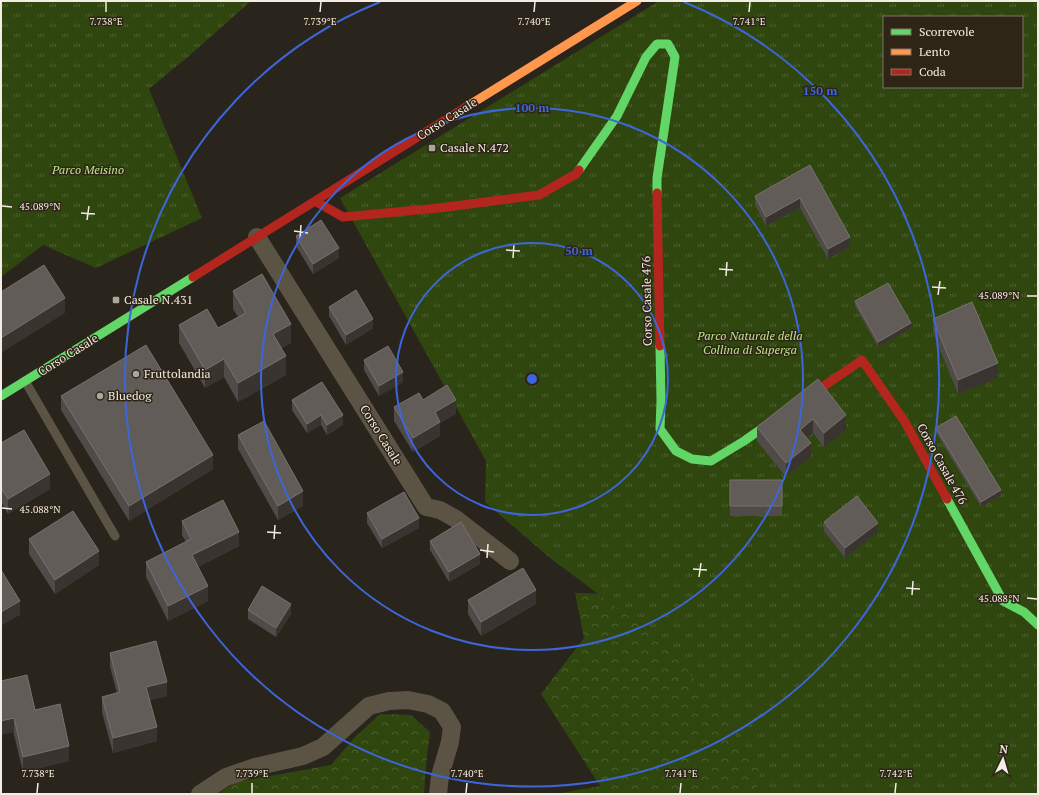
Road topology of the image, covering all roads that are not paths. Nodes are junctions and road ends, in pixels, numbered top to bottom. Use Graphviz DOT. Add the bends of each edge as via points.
graph roads {
  1 [pos="638,1"];
  2 [pos="315,201"];
  3 [pos="257,237"];
  4 [pos="25,381"];
  5 [pos="1,396"];
  6 [pos="115,536"];
  7 [pos="510,561"];
  8 [pos="1038,625"];
  9 [pos="200,794"];
  10 [pos="438,794"];
  1 -- 2 [label="street, Corso Casale"];
  2 -- 3 [label="street, Corso Casale"];
  2 -- 8 [label="street, Corso Casale 476" via="343,217 539,195 576,174 616,116 646,57 657,44 668,44 675,57 657,178 660,429 676,451 692,459 711,461 862,360 905,422 1003,601 1024,612"];
  3 -- 4 [label="street, Corso Casale"];
  3 -- 7 [label="street, Corso Casale" via="426,507 440,510 456,518"];
  4 -- 5 [label="street, Corso Casale"];
  4 -- 6 [label="lane"];
  9 -- 10 [label="street" via="226,777 254,767 303,756 323,747 369,706 408,700 428,704 442,711 452,727"];
}
